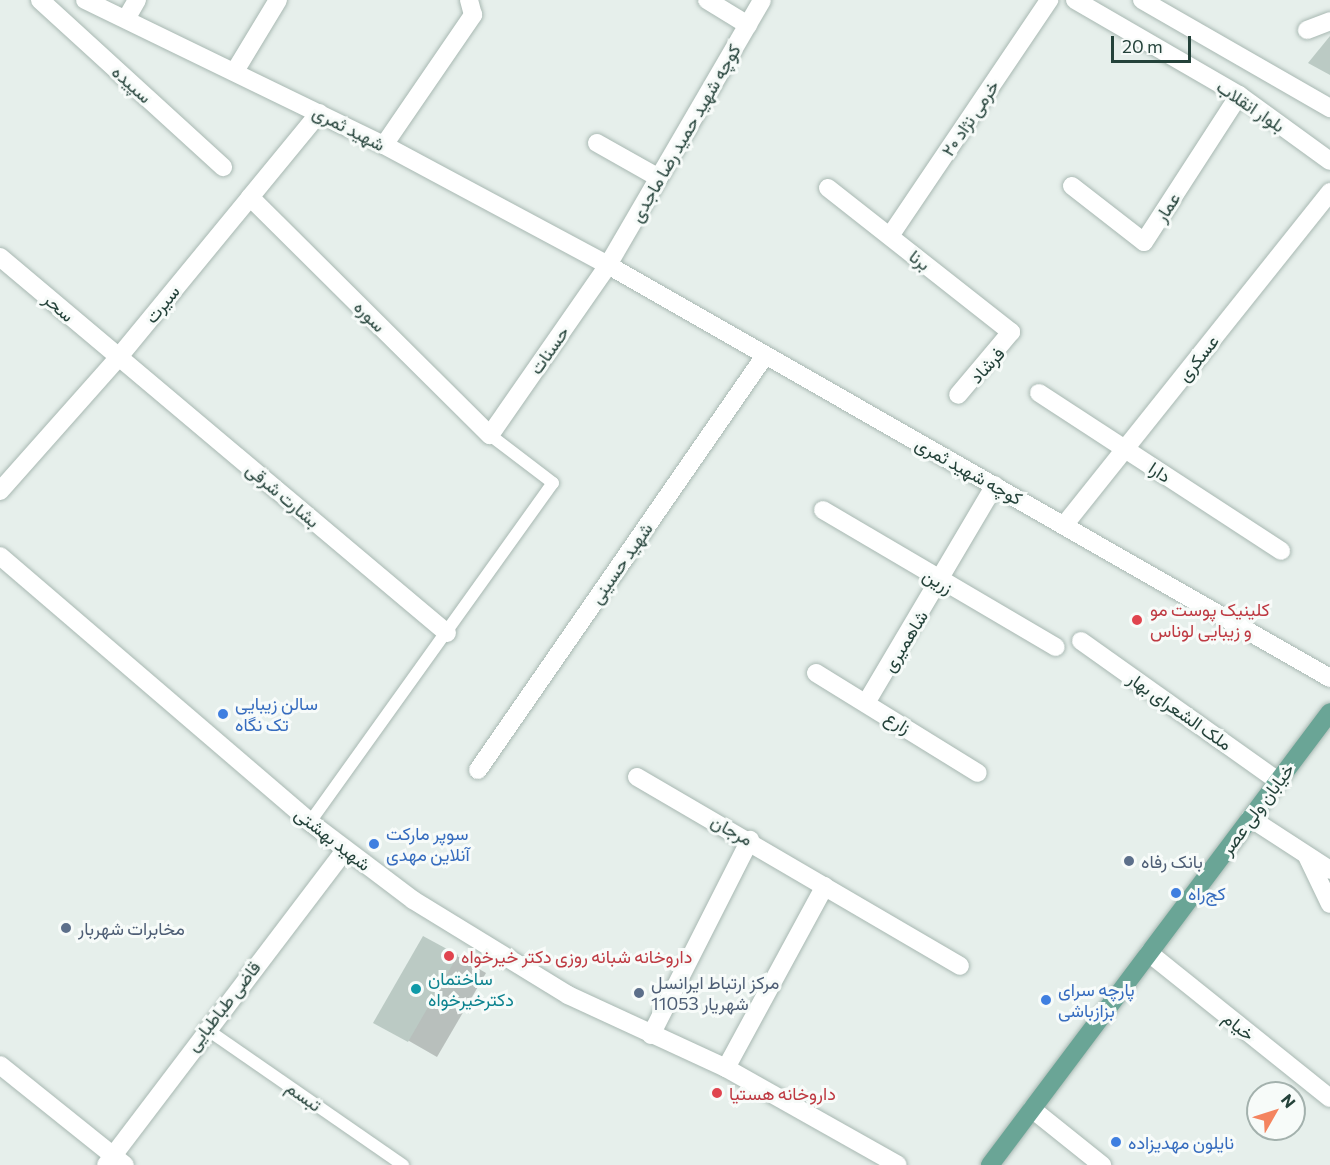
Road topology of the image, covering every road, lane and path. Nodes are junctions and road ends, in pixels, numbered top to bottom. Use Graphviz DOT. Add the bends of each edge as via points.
graph roads {
  1 [pos="40,0"];
  2 [pos="85,0"];
  3 [pos="137,0"];
  4 [pos="278,0"];
  5 [pos="469,0"];
  6 [pos="707,0"];
  7 [pos="762,0"];
  8 [pos="1049,0"];
  9 [pos="1075,0"];
  10 [pos="1142,0"];
  11 [pos="126,20"];
  12 [pos="1330,21"];
  13 [pos="748,25"];
  14 [pos="1307,30"];
  15 [pos="235,71"];
  16 [pos="1239,95"];
  17 [pos="1330,108"];
  18 [pos="319,113"];
  19 [pos="597,143"];
  20 [pos="384,145"];
  21 [pos="1330,161"];
  22 [pos="223,167"];
  23 [pos="659,178"];
  24 [pos="1072,186"];
  25 [pos="828,188"];
  26 [pos="1330,192"];
  27 [pos="250,197"];
  28 [pos="890,237"];
  29 [pos="0,257"];
  30 [pos="608,265"];
  31 [pos="1011,332"];
  32 [pos="765,357"];
  33 [pos="118,358"];
  34 [pos="1039,393"];
  35 [pos="958,395"];
  36 [pos="490,435"];
  37 [pos="1125,449"];
  38 [pos="995,485"];
  39 [pos="0,491"];
  40 [pos="823,510"];
  41 [pos="1065,524"];
  42 [pos="1281,551"];
  43 [pos="0,556"];
  44 [pos="942,584"];
  45 [pos="447,633"];
  46 [pos="1081,641"];
  47 [pos="1056,647"];
  48 [pos="816,673"];
  49 [pos="1330,678"];
  50 [pos="866,703"];
  51 [pos="1330,712"];
  52 [pos="478,770"];
  53 [pos="978,773"];
  54 [pos="637,777"];
  55 [pos="1278,781"];
  56 [pos="1250,819"];
  57 [pos="310,822"];
  58 [pos="750,840"];
  59 [pos="345,850"];
  60 [pos="1306,856"];
  61 [pos="1330,870"];
  62 [pos="825,886"];
  63 [pos="1330,904"];
  64 [pos="1149,953"];
  65 [pos="960,966"];
  66 [pos="205,1028"];
  67 [pos="651,1035"];
  68 [pos="0,1065"];
  69 [pos="726,1068"];
  70 [pos="1330,1098"];
  71 [pos="1032,1109"];
  72 [pos="114,1162"];
  73 [pos="403,1165"];
  74 [pos="898,1165"];
  75 [pos="990,1165"];
  76 [pos="1102,1165"];
  1 -- 22 [label="street, سپیده"];
  2 -- 11 [label="street, شهید ثمری"];
  3 -- 11 [label="street"];
  4 -- 15 [label="street"];
  5 -- 20 [label="street" via="473,15"];
  6 -- 13 [label="street"];
  7 -- 13 [label="street, کوچه شهید حمید رضا ماجدی"];
  8 -- 28 [label="street, خرمی نژاد ۲۰"];
  9 -- 16 [label="street, بلوار انقلاب"];
  10 -- 17 [label="street, بلوار انقلاب"];
  11 -- 15 [label="street, شهید ثمری"];
  12 -- 14 [label="street"];
  13 -- 23 [label="street, کوچه شهید حمید رضا ماجدی"];
  15 -- 18 [label="street, شهید ثمری"];
  16 -- 21 [label="street, بلوار انقلاب"];
  16 -- 24 [label="street, عمار" via="1144,242"];
  18 -- 20 [label="street, شهید ثمری"];
  18 -- 27 [label="street, سیرت"];
  19 -- 23 [label="street"];
  20 -- 30 [label="street, شهید ثمری"];
  23 -- 30 [label="street, کوچه شهید حمید رضا ماجدی"];
  25 -- 28 [label="street, برنا"];
  26 -- 37 [label="street, عسکری"];
  27 -- 33 [label="street, سیرت"];
  27 -- 36 [label="street, سوره"];
  28 -- 31 [label="street, برنا"];
  29 -- 33 [label="street, سحر"];
  30 -- 32 [label="street, کوچه شهید ثمری"];
  30 -- 36 [label="street, حسنات"];
  31 -- 35 [label="street, فرشاد"];
  32 -- 38 [label="street, کوچه شهید ثمری"];
  32 -- 52 [label="street, شهید حسینی"];
  33 -- 39 [label="street, سیرت"];
  33 -- 45 [label="street, بشارت شرقی"];
  34 -- 37 [label="street, دارا"];
  36 -- 45 [label="lane" via="553,483"];
  37 -- 41 [label="street, عسکری"];
  37 -- 42 [label="street, دارا"];
  38 -- 41 [label="street, کوچه شهید ثمری"];
  38 -- 44 [label="street, شاهمیری"];
  40 -- 44 [label="street, زرین"];
  41 -- 49 [label="street, کوچه شهید ثمری"];
  43 -- 57 [label="street, شهید بهشتی"];
  44 -- 47 [label="street, زرین"];
  44 -- 50 [label="street, شاهمیری"];
  45 -- 57 [label="lane"];
  46 -- 55 [label="street, ملک الشعرای بهار"];
  48 -- 50 [label="street, زارع"];
  50 -- 53 [label="street, زارع"];
  51 -- 55 [label="main road, خیابان ولی عصر"];
  54 -- 58 [label="street, مرجان"];
  55 -- 56 [label="main road, خیابان ولی عصر"];
  56 -- 60 [label="street"];
  56 -- 64 [label="main road, خیابان ولی عصر"];
  57 -- 59 [label="street, شهید بهشتی"];
  58 -- 62 [label="street, مرجان"];
  58 -- 67 [label="street"];
  59 -- 66 [label="street, قاضی طباطبایی"];
  59 -- 67 [label="street, شهید بهشتی" via="491,951"];
  60 -- 61 [label="street"];
  60 -- 63 [label="street"];
  62 -- 65 [label="street"];
  62 -- 69 [label="street"];
  64 -- 70 [label="street, خیام"];
  64 -- 71 [label="main road, خیابان ولی عصر"];
  66 -- 72 [label="street, قاضی طباطبایی"];
  66 -- 73 [label="lane, تبسم"];
  67 -- 69 [label="street, شهید بهشتی"];
  68 -- 72 [label="street"];
  69 -- 74 [label="street, شهید بهشتی"];
  71 -- 75 [label="main road, خیابان ولی عصر"];
  71 -- 76 [label="street"];
}
